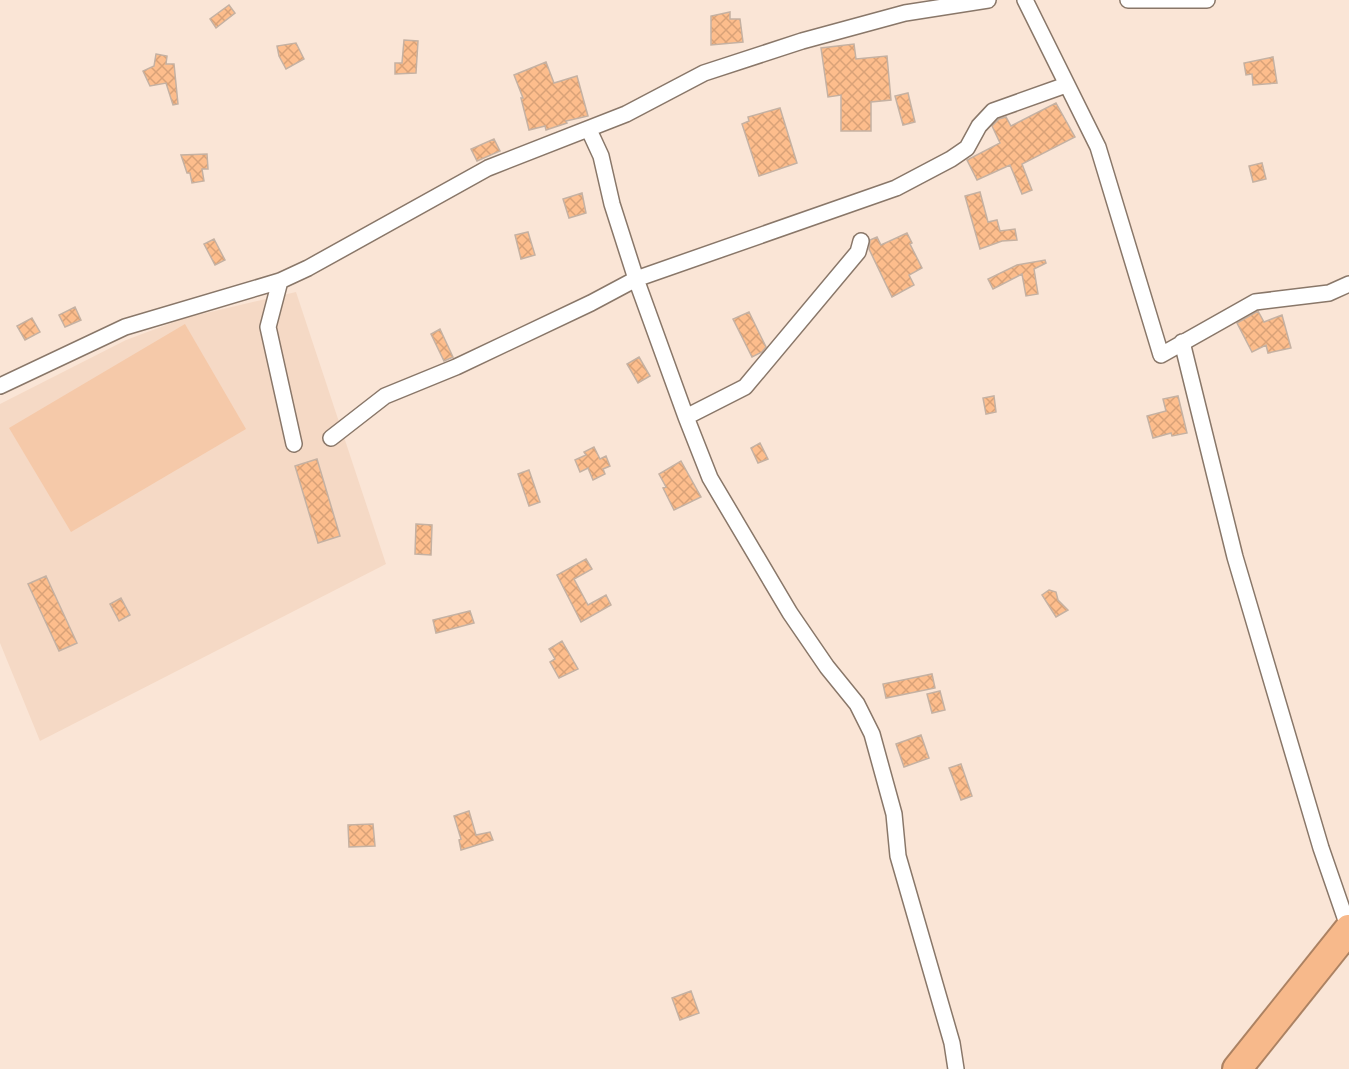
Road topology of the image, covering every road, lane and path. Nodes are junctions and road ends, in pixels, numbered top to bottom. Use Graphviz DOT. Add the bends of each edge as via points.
graph roads {
  1 [pos="988,0"];
  2 [pos="1025,0"];
  3 [pos="1128,0"];
  4 [pos="1207,0"];
  5 [pos="1066,86"];
  6 [pos="589,130"];
  7 [pos="861,242"];
  8 [pos="636,279"];
  9 [pos="280,281"];
  10 [pos="1349,284"];
  11 [pos="1182,342"];
  12 [pos="0,386"];
  13 [pos="686,417"];
  14 [pos="331,438"];
  15 [pos="294,444"];
  16 [pos="1349,929"];
  17 [pos="956,1069"];
  18 [pos="1237,1069"];
  1 -- 6 [label="street" via="905,13 802,41 704,73"];
  2 -- 5 [label="street"];
  3 -- 4 [label="street"];
  5 -- 8 [label="street" via="993,111 967,148 896,188"];
  5 -- 11 [label="street" via="1098,147 1161,355"];
  6 -- 8 [label="street" via="601,156"];
  6 -- 9 [label="street" via="488,168"];
  7 -- 13 [label="street" via="858,252 745,387"];
  8 -- 13 [label="street"];
  8 -- 14 [label="street" via="456,367 385,396"];
  9 -- 12 [label="street" via="125,327"];
  9 -- 15 [label="street" via="268,327"];
  10 -- 11 [label="street" via="1329,293 1255,302"];
  11 -- 16 [label="street" via="1234,557"];
  13 -- 17 [label="street" via="711,478 745,537 790,613 857,704 872,734 894,814 898,856"];
  16 -- 18 [label="highway"];
}
